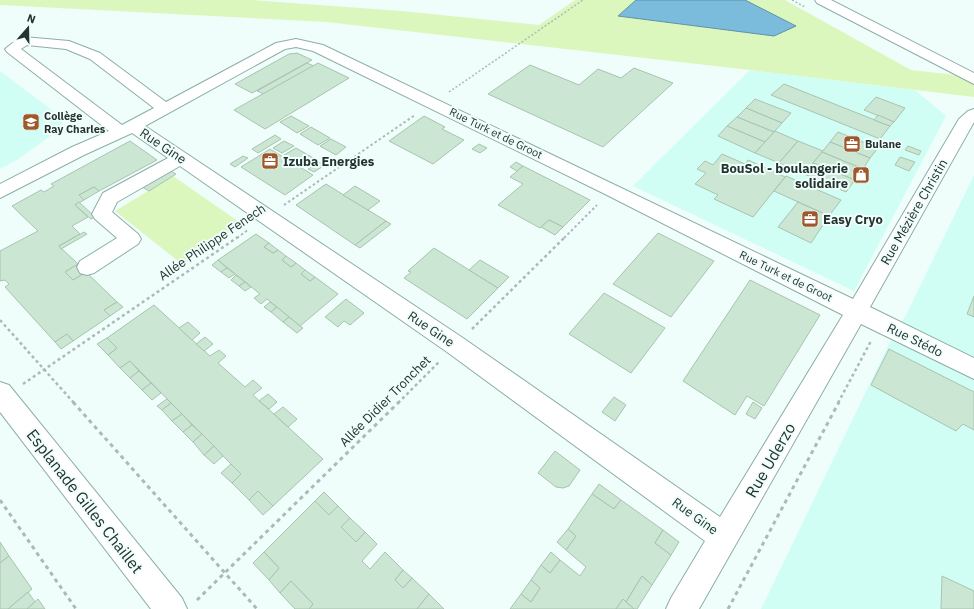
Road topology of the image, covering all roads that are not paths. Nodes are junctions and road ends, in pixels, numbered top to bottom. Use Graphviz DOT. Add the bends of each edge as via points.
graph roads {
  1 [pos="821,0"];
  2 [pos="970,76"];
  3 [pos="165,109"];
  4 [pos="974,114"];
  5 [pos="116,134"];
  6 [pos="181,158"];
  7 [pos="0,183"];
  8 [pos="0,192"];
  9 [pos="0,202"];
  10 [pos="87,267"];
  11 [pos="857,312"];
  12 [pos="974,369"];
  13 [pos="2,396"];
  14 [pos="725,538"];
  15 [pos="182,606"];
  16 [pos="682,609"];
  1 -- 2 [label="street"];
  3 -- 5 [label="street, Rue Turk et de Groot"];
  3 -- 5 [label="street, Rue Gine" via="95,56 69,45 24,41 12,48"];
  3 -- 11 [label="street, Rue Turk et de Groot" via="281,46 296,43 318,48"];
  4 -- 11 [label="street, Rue Mézière Christin" via="967,119"];
  5 -- 6 [label="street, Rue Gine"];
  5 -- 7 [label="street" via="81,141"];
  5 -- 8 [label="street"];
  5 -- 9 [label="street" via="86,156"];
  6 -- 10 [label="street" via="110,198 102,214 131,239"];
  6 -- 14 [label="street, Rue Gine" via="455,345"];
  11 -- 12 [label="street, Rue Stédo"];
  11 -- 14 [label="street, Rue Uderzo"];
  13 -- 15 [label="street, Esplanade Gilles Chaillet"];
  14 -- 16 [label="street, Rue Uderzo"];
}
